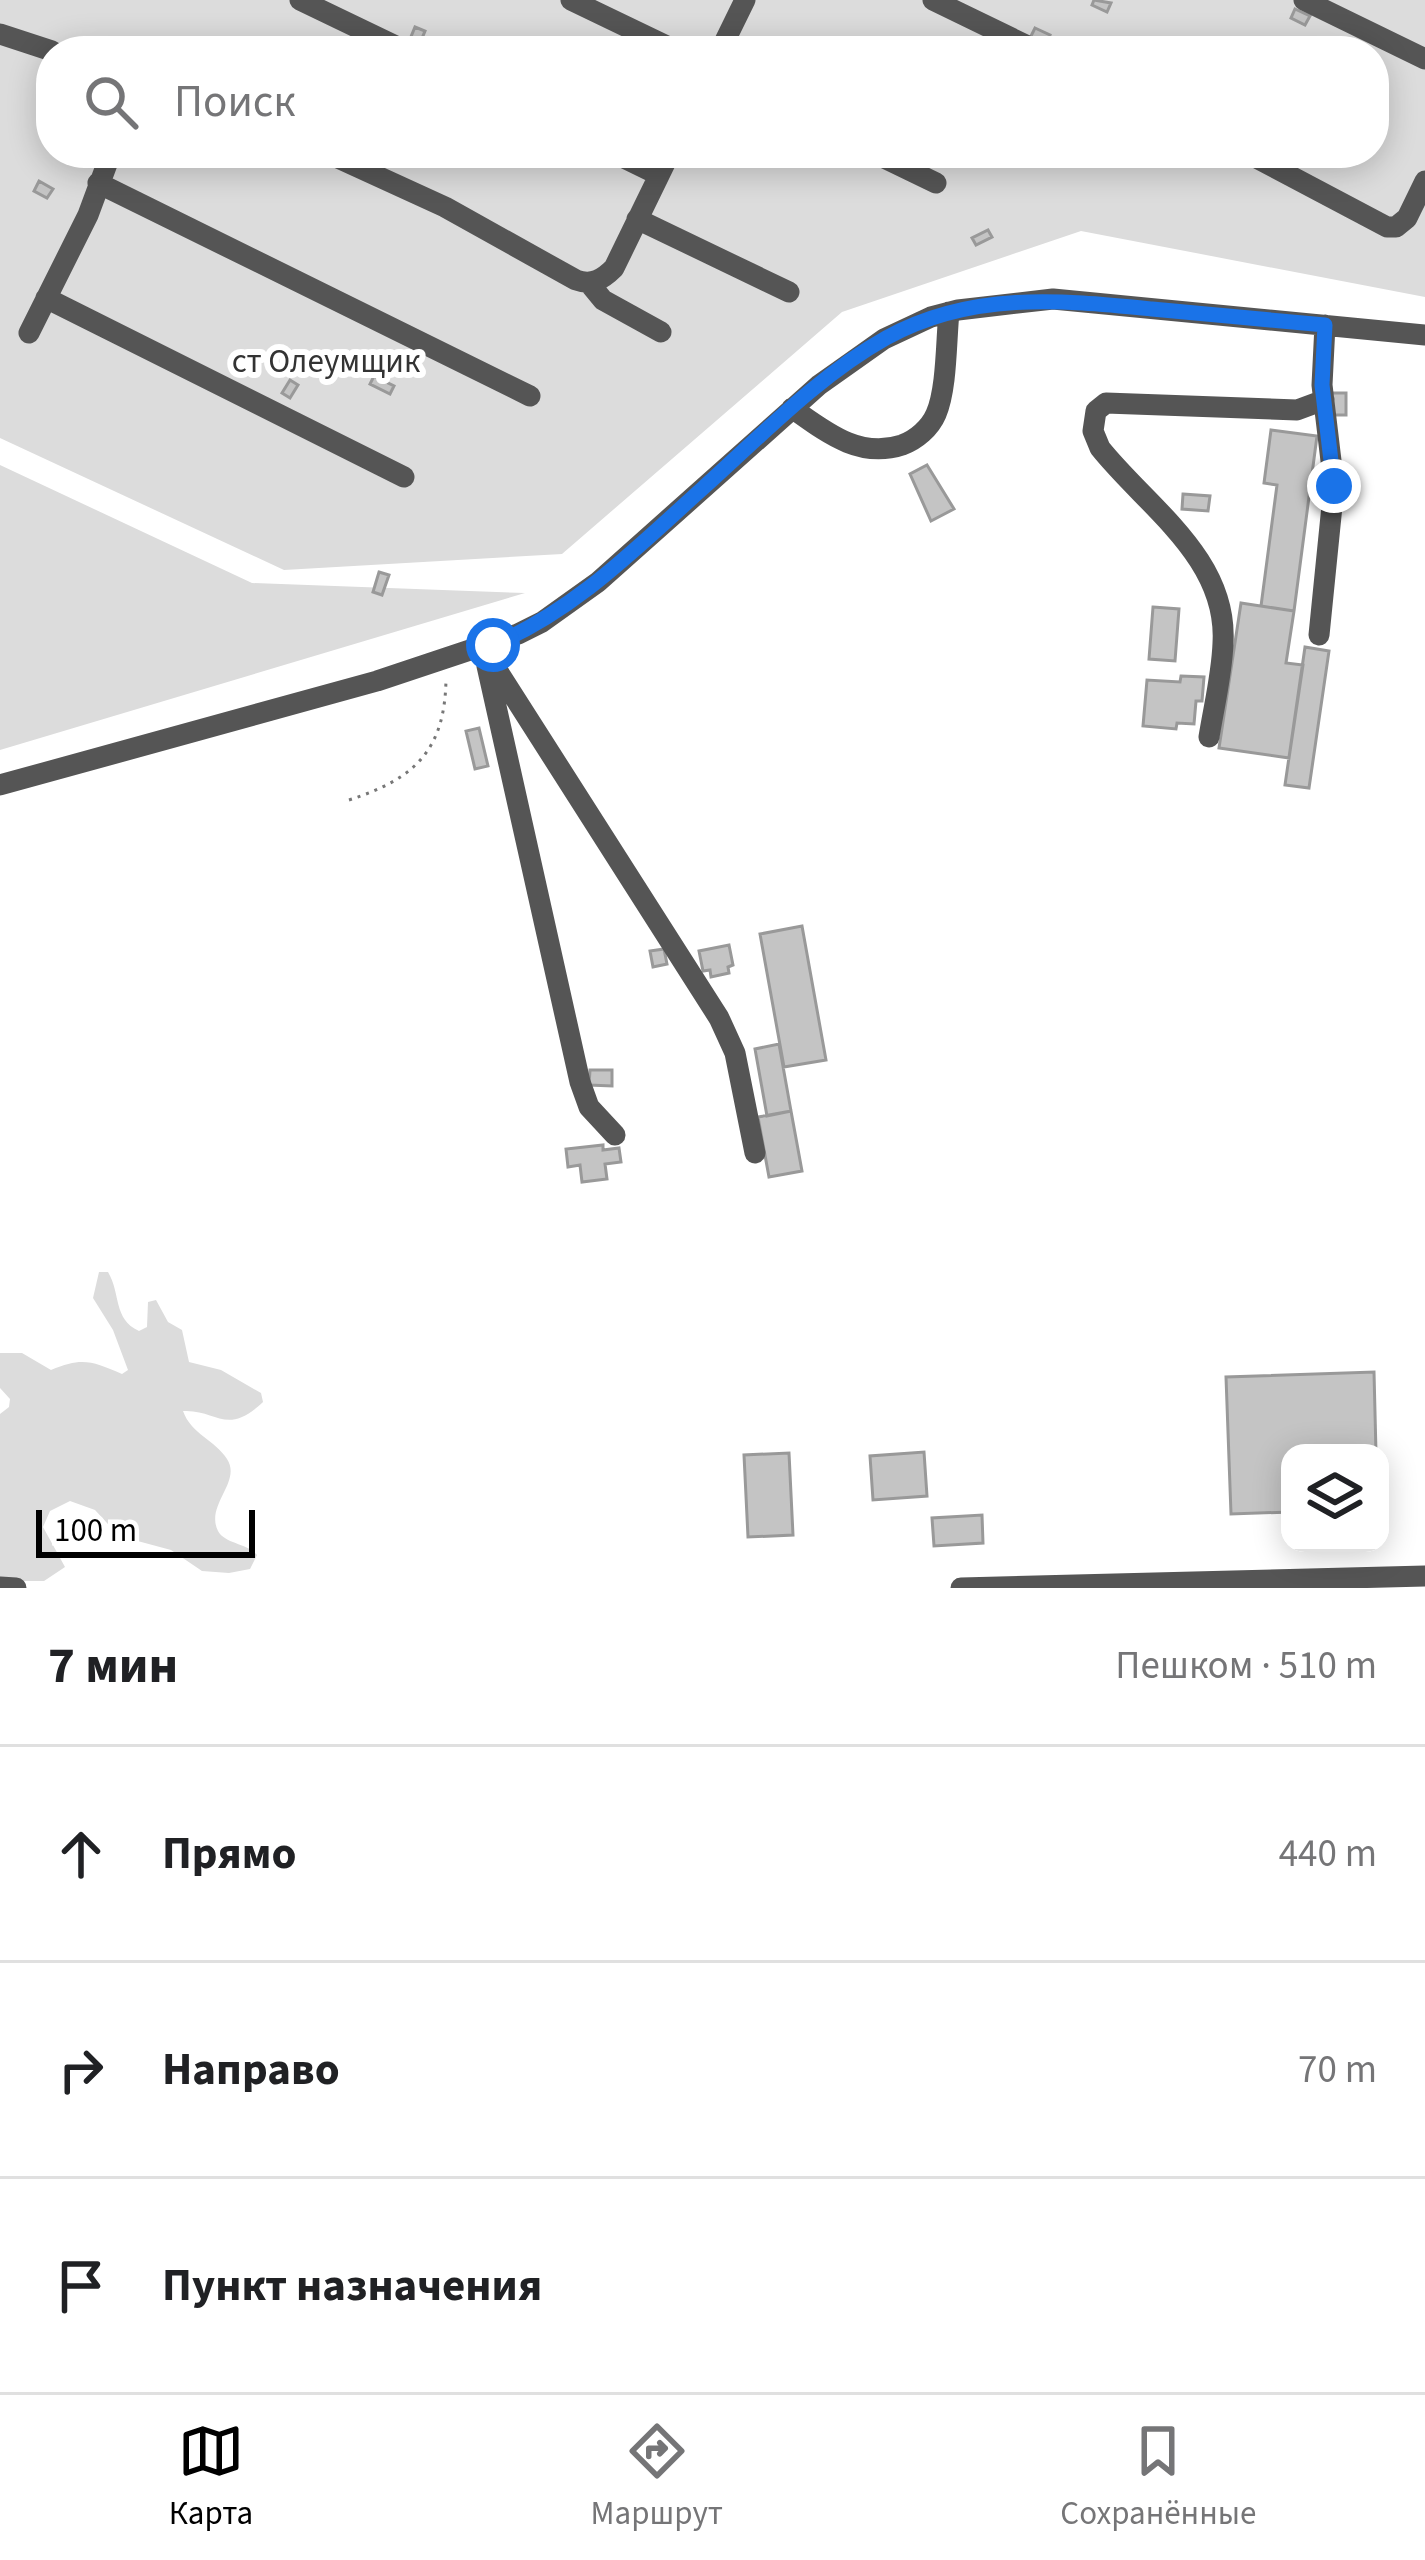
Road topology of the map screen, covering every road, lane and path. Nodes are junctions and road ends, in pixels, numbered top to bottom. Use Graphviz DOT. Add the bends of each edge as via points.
graph roads {
  1 [pos="300,0"];
  2 [pos="571,0"];
  3 [pos="745,0"];
  4 [pos="933,0"];
  5 [pos="1304,0"];
  6 [pos="0,34"];
  7 [pos="375,36"];
  8 [pos="646,36"];
  9 [pos="727,36"];
  10 [pos="1007,36"];
  11 [pos="1378,36"];
  12 [pos="1389,41"];
  13 [pos="36,46"];
  14 [pos="1425,59"];
  15 [pos="104,168"];
  16 [pos="359,168"];
  17 [pos="645,168"];
  18 [pos="662,168"];
  19 [pos="904,168"];
  20 [pos="1276,168"];
  21 [pos="659,175"];
  22 [pos="1425,181"];
  23 [pos="98,183"];
  24 [pos="936,184"];
  25 [pos="637,220"];
  26 [pos="589,283"];
  27 [pos="789,292"];
  28 [pos="46,298"];
  29 [pos="949,312"];
  30 [pos="1325,325"];
  31 [pos="661,332"];
  32 [pos="29,333"];
  33 [pos="1425,335"];
  34 [pos="530,396"];
  35 [pos="1324,400"];
  36 [pos="792,408"];
  37 [pos="404,477"];
  38 [pos="1319,635"];
  39 [pos="483,648"];
  40 [pos="447,659"];
  41 [pos="1209,737"];
  42 [pos="0,784"];
  43 [pos="349,800"];
  44 [pos="615,1135"];
  45 [pos="755,1153"];
  46 [pos="1425,1576"];
  47 [pos="1370,1583"];
  48 [pos="0,1587"];
  49 [pos="16,1588"];
  50 [pos="961,1588"];
  1 -- 7 [label="street"];
  2 -- 8 [label="street"];
  3 -- 9 [label="street"];
  4 -- 10 [label="street"];
  5 -- 11 [label="street"];
  6 -- 13 [label="street"];
  12 -- 14 [label="street"];
  15 -- 23 [label="street"];
  16 -- 26 [label="street"];
  17 -- 21 [label="street"];
  18 -- 21 [label="street"];
  19 -- 24 [label="street"];
  20 -- 22 [label="street" via="1396,227"];
  21 -- 25 [label="street"];
  23 -- 28 [label="street"];
  23 -- 34 [label="street"];
  25 -- 26 [label="street" via="614,268"];
  25 -- 27 [label="street"];
  26 -- 31 [label="street"];
  28 -- 32 [label="street"];
  28 -- 37 [label="street"];
  29 -- 30 [label="street" via="1053,299"];
  29 -- 36 [label="street" via="884,339"];
  29 -- 36 [label="street" via="938,411 910,441 856,447"];
  30 -- 33 [label="street"];
  30 -- 35 [label="street"];
  35 -- 38 [label="street" via="1334,486"];
  35 -- 41 [label="street" via="1297,410 1106,403 1096,412 1100,448 1193,551 1216,593 1223,643"];
  36 -- 39 [label="street" via="569,604"];
  39 -- 40 [label="street"];
  39 -- 44 [label="street" via="580,1082 589,1107"];
  39 -- 45 [label="street" via="719,1018 735,1053"];
  40 -- 42 [label="street"];
  40 -- 43 [label="path" via="446,707 429,754 391,787"];
  46 -- 47 [label="street"];
  47 -- 50 [label="street"];
  48 -- 49 [label="street"];
}
